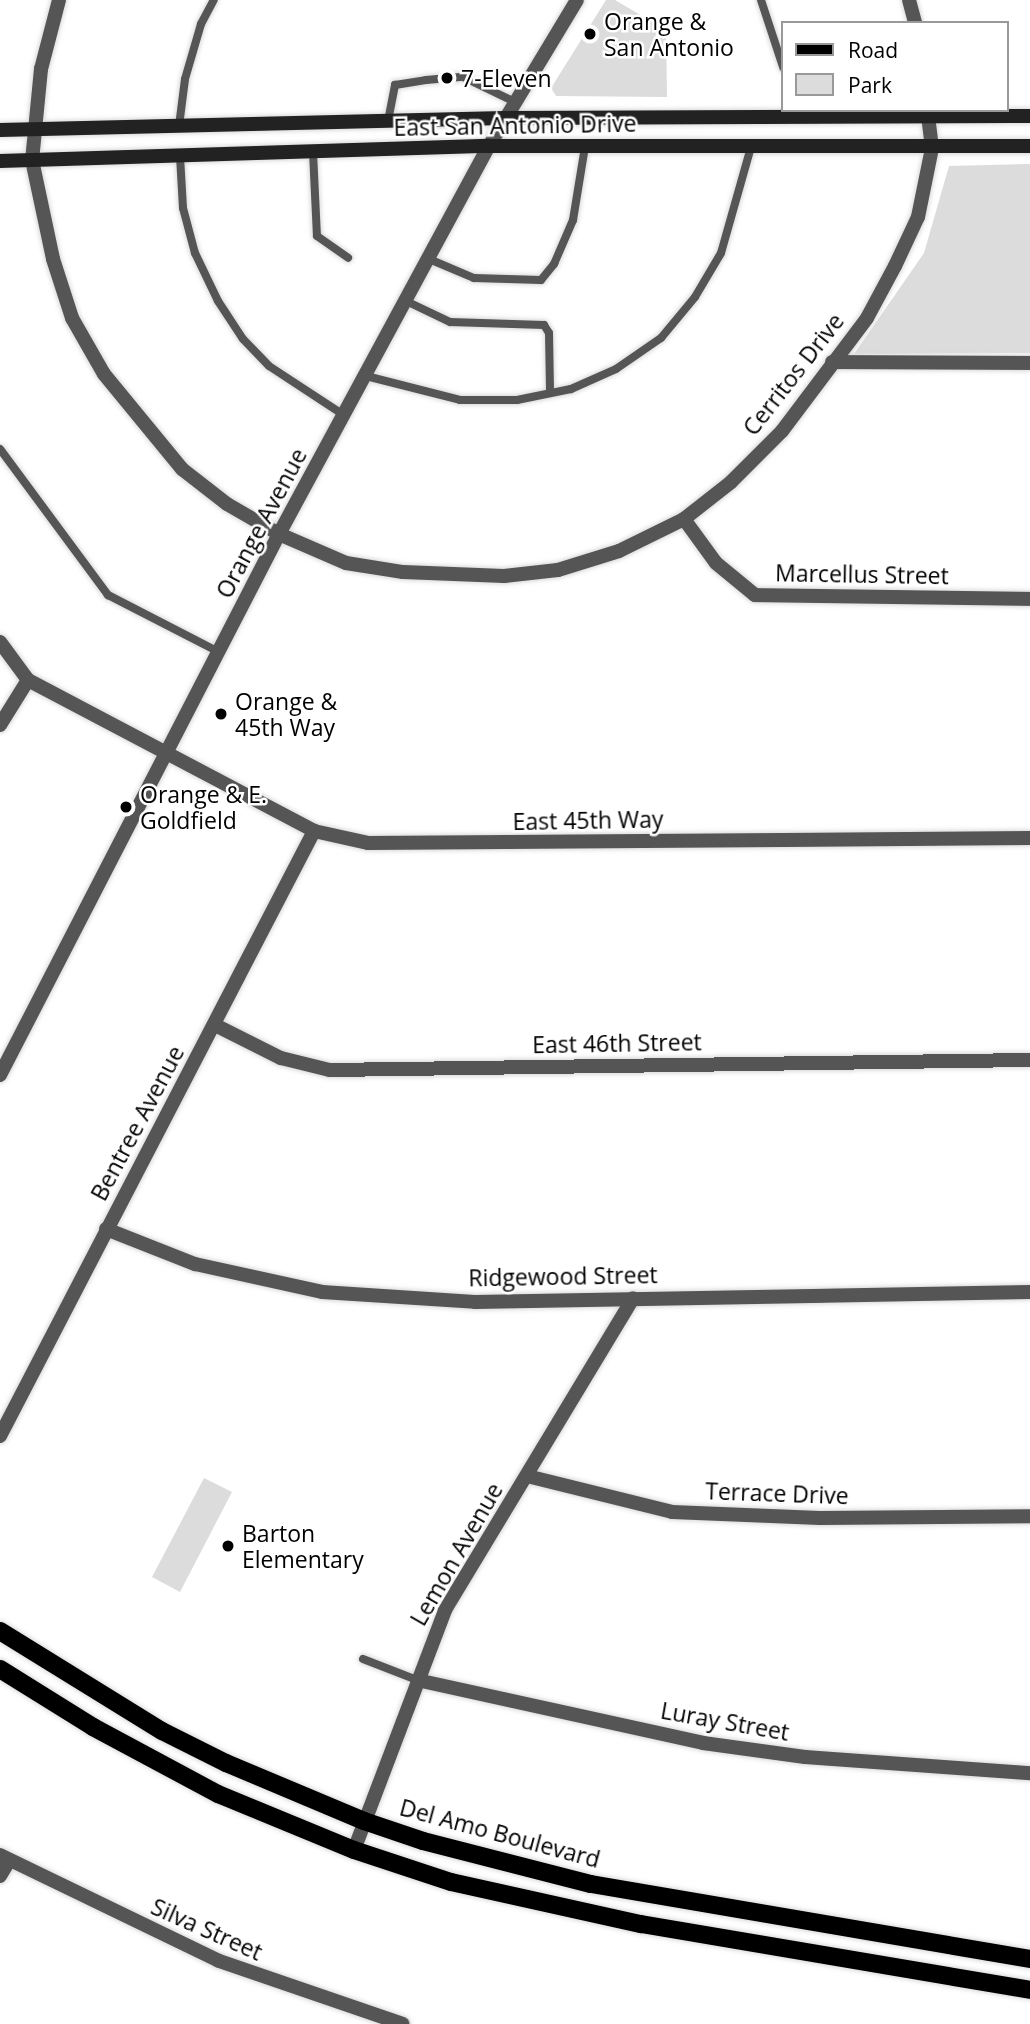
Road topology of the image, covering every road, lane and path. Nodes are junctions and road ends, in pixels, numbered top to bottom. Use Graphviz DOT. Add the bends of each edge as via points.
graph roads {
  1 [pos="59,0"];
  2 [pos="214,0"];
  3 [pos="577,0"];
  4 [pos="761,0"];
  5 [pos="909,0"];
  6 [pos="914,21"];
  7 [pos="782,64"];
  8 [pos="515,102"];
  9 [pos="799,114"];
  10 [pos="927,114"];
  11 [pos="1030,116"];
  12 [pos="506,118"];
  13 [pos="388,121"];
  14 [pos="180,126"];
  15 [pos="35,129"];
  16 [pos="0,130"];
  17 [pos="489,146"];
  18 [pos="1030,146"];
  19 [pos="585,147"];
  20 [pos="751,147"];
  21 [pos="932,148"];
  22 [pos="313,152"];
  23 [pos="180,156"];
  24 [pos="32,160"];
  25 [pos="0,161"];
  26 [pos="348,258"];
  27 [pos="429,259"];
  28 [pos="405,301"];
  29 [pos="832,362"];
  30 [pos="1030,363"];
  31 [pos="366,376"];
  32 [pos="550,393"];
  33 [pos="344,415"];
  34 [pos="0,449"];
  35 [pos="684,519"];
  36 [pos="279,534"];
  37 [pos="1030,599"];
  38 [pos="0,642"];
  39 [pos="219,652"];
  40 [pos="28,680"];
  41 [pos="0,725"];
  42 [pos="168,752"];
  43 [pos="314,831"];
  44 [pos="1030,838"];
  45 [pos="215,1025"];
  46 [pos="1030,1060"];
  47 [pos="0,1075"];
  48 [pos="106,1229"];
  49 [pos="1030,1292"];
  50 [pos="633,1298"];
  51 [pos="0,1436"];
  52 [pos="527,1476"];
  53 [pos="1030,1516"];
  54 [pos="0,1631"];
  55 [pos="363,1659"];
  56 [pos="0,1669"];
  57 [pos="417,1679"];
  58 [pos="1030,1773"];
  59 [pos="364,1821"];
  60 [pos="354,1850"];
  61 [pos="5,1858"];
  62 [pos="0,1876"];
  63 [pos="1030,1959"];
  64 [pos="1030,1990"];
  65 [pos="403,2024"];
  1 -- 15 [label="street, Cerritos Drive" via="41,69"];
  2 -- 14 [label="lane" via="201,24 185,79"];
  3 -- 8 [label="street, Orange Avenue"];
  4 -- 7 [label="lane"];
  5 -- 6 [label="street"];
  8 -- 12 [label="street, Orange Avenue"];
  8 -- 13 [label="lane" via="463,77 426,80 395,85"];
  9 -- 10 [label="main road, East San Antonio Drive"];
  9 -- 12 [label="main road, East San Antonio Drive"];
  10 -- 11 [label="main road, East San Antonio Drive"];
  10 -- 21 [label="street, Cerritos Drive"];
  12 -- 13 [label="main road, East San Antonio Drive"];
  12 -- 17 [label="street, Orange Avenue"];
  13 -- 14 [label="main road, East San Antonio Drive"];
  14 -- 15 [label="main road, East San Antonio Drive"];
  15 -- 16 [label="main road, East San Antonio Drive"];
  15 -- 24 [label="street, Cerritos Drive"];
  17 -- 19 [label="main road, East San Antonio Drive"];
  17 -- 22 [label="main road, East San Antonio Drive"];
  17 -- 27 [label="street, Orange Avenue"];
  18 -- 21 [label="main road, East San Antonio Drive"];
  19 -- 20 [label="main road, East San Antonio Drive"];
  19 -- 27 [label="lane" via="573,220 554,264 541,280 474,278"];
  20 -- 21 [label="main road, East San Antonio Drive"];
  20 -- 32 [label="lane" via="721,253 695,297 661,338 616,369"];
  21 -- 29 [label="street, Cerritos Drive" via="918,217 867,318"];
  22 -- 23 [label="main road, East San Antonio Drive"];
  22 -- 26 [label="lane" via="317,236"];
  23 -- 24 [label="main road, East San Antonio Drive"];
  23 -- 33 [label="lane" via="183,208 195,253 218,301 243,339 269,366"];
  24 -- 25 [label="main road, East San Antonio Drive"];
  24 -- 36 [label="street, Cerritos Drive" via="53,258 72,318 104,374 182,469 226,504"];
  27 -- 28 [label="street, Orange Avenue"];
  28 -- 31 [label="street, Orange Avenue"];
  28 -- 32 [label="lane" via="450,322 542,324 548,331"];
  29 -- 30 [label="street"];
  29 -- 35 [label="street, Cerritos Drive" via="782,431 731,482"];
  31 -- 32 [label="lane" via="460,400 517,400"];
  31 -- 33 [label="street, Orange Avenue"];
  33 -- 36 [label="street, Orange Avenue"];
  34 -- 39 [label="lane" via="108,595"];
  35 -- 36 [label="street, Cerritos Drive" via="619,551 558,569 504,576 452,576 346,563"];
  35 -- 37 [label="street, Marcellus Street" via="716,563 755,595"];
  36 -- 39 [label="street, Orange Avenue"];
  38 -- 40 [label="street"];
  39 -- 42 [label="street, Orange Avenue"];
  40 -- 41 [label="street"];
  40 -- 42 [label="street, East 45th Way"];
  42 -- 43 [label="street, East 45th Way"];
  42 -- 47 [label="street, Orange Avenue"];
  43 -- 44 [label="street, East 45th Way" via="368,844"];
  43 -- 45 [label="street, Bentree Avenue"];
  45 -- 46 [label="street, East 46th Street" via="281,1058 330,1070"];
  45 -- 48 [label="street, Bentree Avenue"];
  48 -- 50 [label="street, Ridgewood Street" via="195,1264 323,1292 475,1302"];
  48 -- 51 [label="street, Bentree Avenue"];
  49 -- 50 [label="street, Ridgewood Street"];
  50 -- 52 [label="street, Lemon Avenue"];
  52 -- 53 [label="street, Terrace Drive" via="672,1512 820,1518"];
  52 -- 57 [label="street, Lemon Avenue" via="445,1610"];
  54 -- 59 [label="main road, Del Amo Boulevard" via="162,1731"];
  55 -- 57 [label="lane"];
  56 -- 60 [label="main road" via="148,1758 218,1794"];
  57 -- 58 [label="street, Luray Street" via="703,1743 806,1757"];
  57 -- 59 [label="street, Lemon Avenue"];
  59 -- 60 [label="street, Lemon Avenue"];
  59 -- 63 [label="main road, Del Amo Boulevard" via="516,1868 592,1884"];
  60 -- 64 [label="main road" via="451,1882 553,1907"];
  61 -- 62 [label="street"];
  61 -- 65 [label="street, Silva Street" via="219,1961"];
}
